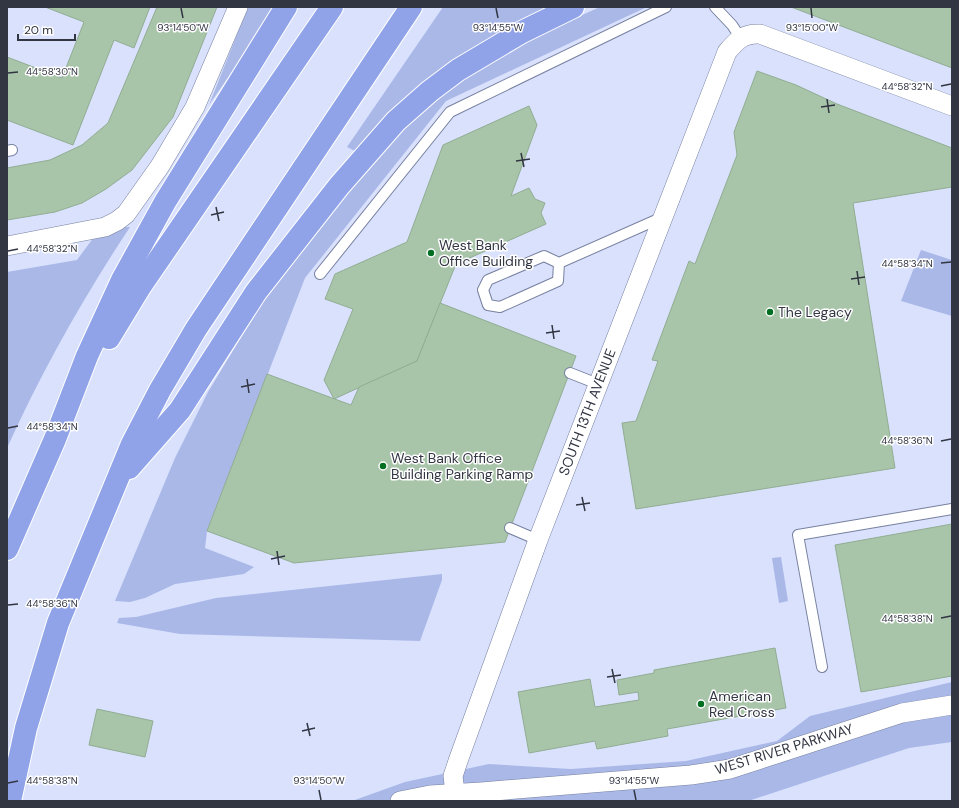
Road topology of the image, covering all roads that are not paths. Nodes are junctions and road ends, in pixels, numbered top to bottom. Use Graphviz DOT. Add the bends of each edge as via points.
graph roads {
  1 [pos="238,7"];
  2 [pos="286,7"];
  3 [pos="332,7"];
  4 [pos="411,7"];
  5 [pos="573,7"];
  6 [pos="666,7"];
  7 [pos="715,7"];
  8 [pos="740,38"];
  9 [pos="952,106"];
  10 [pos="663,217"];
  11 [pos="7,246"];
  12 [pos="559,262"];
  13 [pos="320,274"];
  14 [pos="570,373"];
  15 [pos="598,384"];
  16 [pos="55,439"];
  17 [pos="115,484"];
  18 [pos="952,509"];
  19 [pos="510,528"];
  20 [pos="538,540"];
  21 [pos="7,549"];
  22 [pos="822,666"];
  23 [pos="952,705"];
  24 [pos="455,797"];
  25 [pos="10,801"];
  26 [pos="400,801"];
  1 -- 11 [label="street" via="195,107 160,166 126,214 105,227"];
  2 -- 16 [label="highway" via="165,202 122,280 87,356"];
  3 -- 16 [label="highway" via="140,286 88,374"];
  4 -- 17 [label="highway" via="196,329 160,390"];
  5 -- 17 [label="highway" via="522,32 458,70 396,121 339,186 256,292 180,410"];
  6 -- 13 [label="lane" via="450,112"];
  7 -- 8 [label="lane"];
  8 -- 9 [label="street" via="753,33 760,34"];
  8 -- 10 [label="street, SOUTH 13TH AVENUE" via="727,52"];
  10 -- 12 [label="lane"];
  10 -- 15 [label="street, SOUTH 13TH AVENUE"];
  12 -- 12 [label="lane" via="558,281 500,307 488,305 483,290 488,280 544,256"];
  14 -- 15 [label="lane"];
  15 -- 20 [label="street, SOUTH 13TH AVENUE"];
  16 -- 21 [label="highway"];
  17 -- 25 [label="highway" via="58,623 26,728"];
  18 -- 22 [label="lane" via="798,535"];
  19 -- 20 [label="lane"];
  20 -- 24 [label="street, SOUTH 13TH AVENUE" via="453,776"];
  23 -- 24 [label="street, WEST RIVER PARKWAY" via="902,713 730,769 683,776"];
  24 -- 26 [label="street, WEST RIVER PARKWAY" via="430,794"];
}
